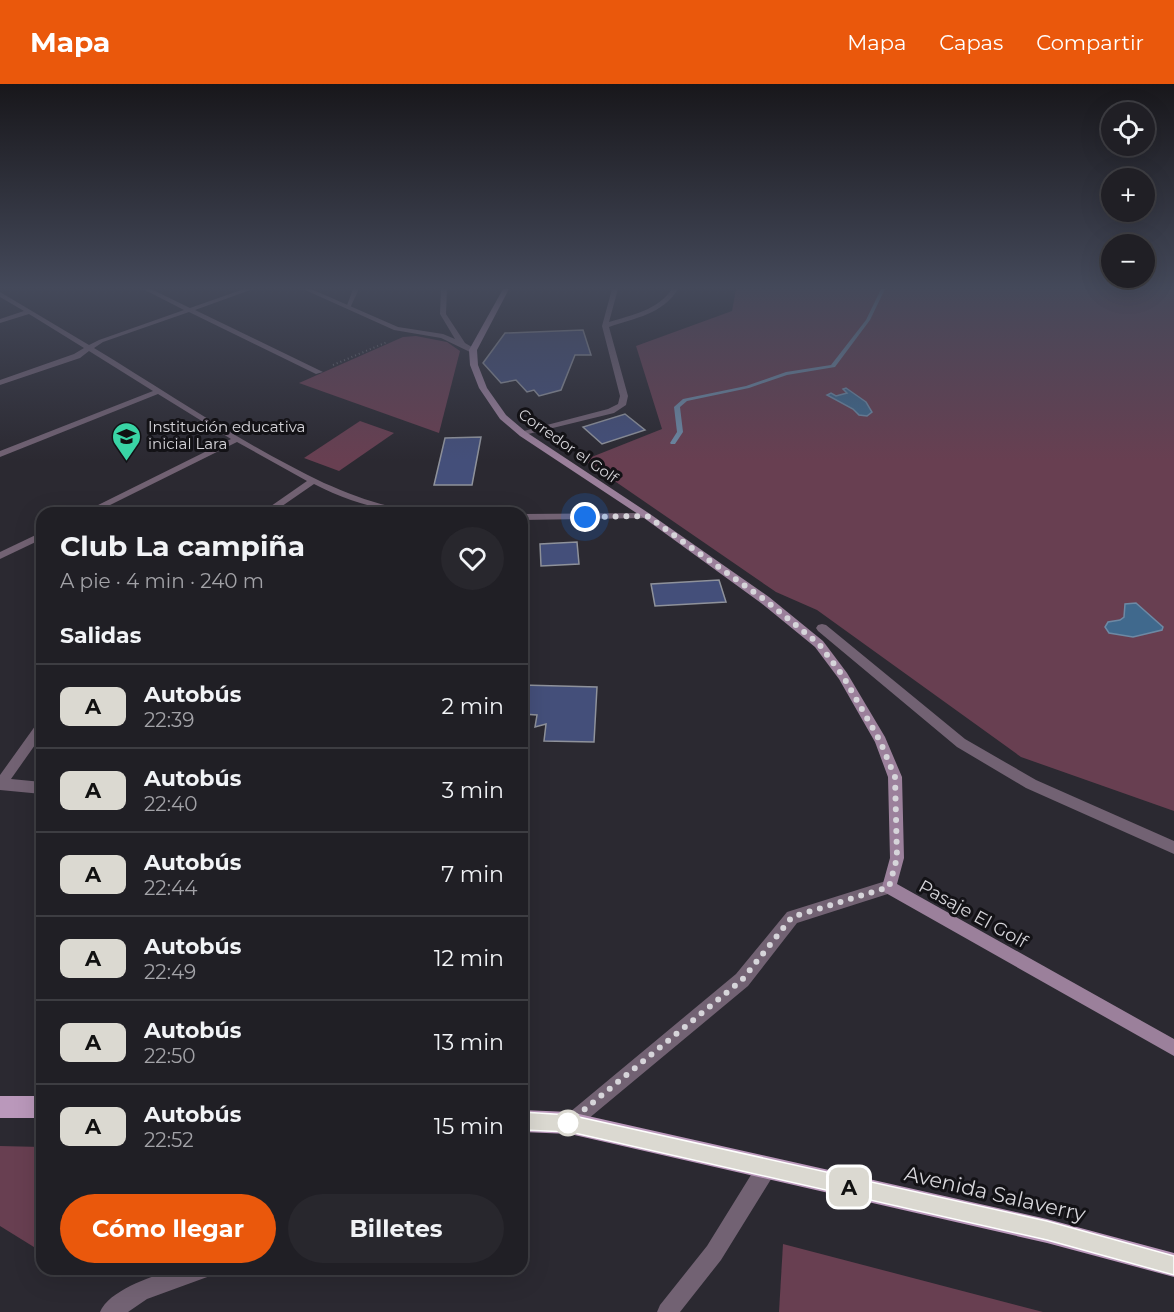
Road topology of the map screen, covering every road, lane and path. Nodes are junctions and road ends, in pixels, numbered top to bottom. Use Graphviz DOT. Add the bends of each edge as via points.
graph roads {
  1 [pos="87,346"];
  2 [pos="93,346"];
  3 [pos="266,346"];
  4 [pos="377,346"];
  5 [pos="465,346"];
  6 [pos="475,346"];
  7 [pos="611,346"];
  8 [pos="90,348"];
  9 [pos="473,350"];
  10 [pos="319,372"];
  11 [pos="0,383"];
  12 [pos="159,391"];
  13 [pos="523,434"];
  14 [pos="237,439"];
  15 [pos="0,454"];
  16 [pos="314,480"];
  17 [pos="99,507"];
  18 [pos="275,507"];
  19 [pos="390,507"];
  20 [pos="647,516"];
  21 [pos="528,517"];
  22 [pos="36,538"];
  23 [pos="0,556"];
  24 [pos="822,628"];
  25 [pos="36,734"];
  26 [pos="0,785"];
  27 [pos="36,788"];
  28 [pos="1174,848"];
  29 [pos="889,887"];
  30 [pos="1174,1048"];
  31 [pos="0,1107"];
  32 [pos="36,1107"];
  33 [pos="528,1121"];
  34 [pos="570,1123"];
  35 [pos="766,1168"];
  36 [pos="1174,1266"];
  37 [pos="186,1275"];
  38 [pos="110,1312"];
  39 [pos="667,1312"];
  1 -- 8 [label="street"];
  2 -- 8 [label="street"];
  3 -- 10 [label="street"];
  4 -- 10 [label="path"];
  5 -- 9 [label="street"];
  6 -- 9 [label="street"];
  7 -- 13 [label="street" via="624,396 622,405"];
  8 -- 11 [label="street"];
  8 -- 12 [label="street"];
  9 -- 13 [label="street, Corredor el Golf" via="483,388 503,417"];
  12 -- 14 [label="street"];
  12 -- 15 [label="street"];
  13 -- 20 [label="street, Corredor el Golf"];
  14 -- 16 [label="street"];
  14 -- 17 [label="street"];
  16 -- 18 [label="street"];
  16 -- 19 [label="street" via="360,501"];
  20 -- 21 [label="street"];
  20 -- 29 [label="street" via="774,607 819,644 843,676 880,741 895,777 897,858"];
  22 -- 23 [label="street"];
  24 -- 28 [label="street" via="961,743 1030,784"];
  25 -- 26 [label="street"];
  26 -- 27 [label="street"];
  29 -- 30 [label="street, Pasaje El Golf"];
  29 -- 34 [label="street" via="792,917 742,980"];
  31 -- 32 [label="main road"];
  33 -- 34 [label="main road, Avenida Salaverry"];
  34 -- 35 [label="main road, Avenida Salaverry"];
  35 -- 36 [label="main road, Avenida Salaverry" via="1047,1231"];
  35 -- 39 [label="street" via="714,1253"];
  37 -- 38 [label="street" via="141,1291"];
}
